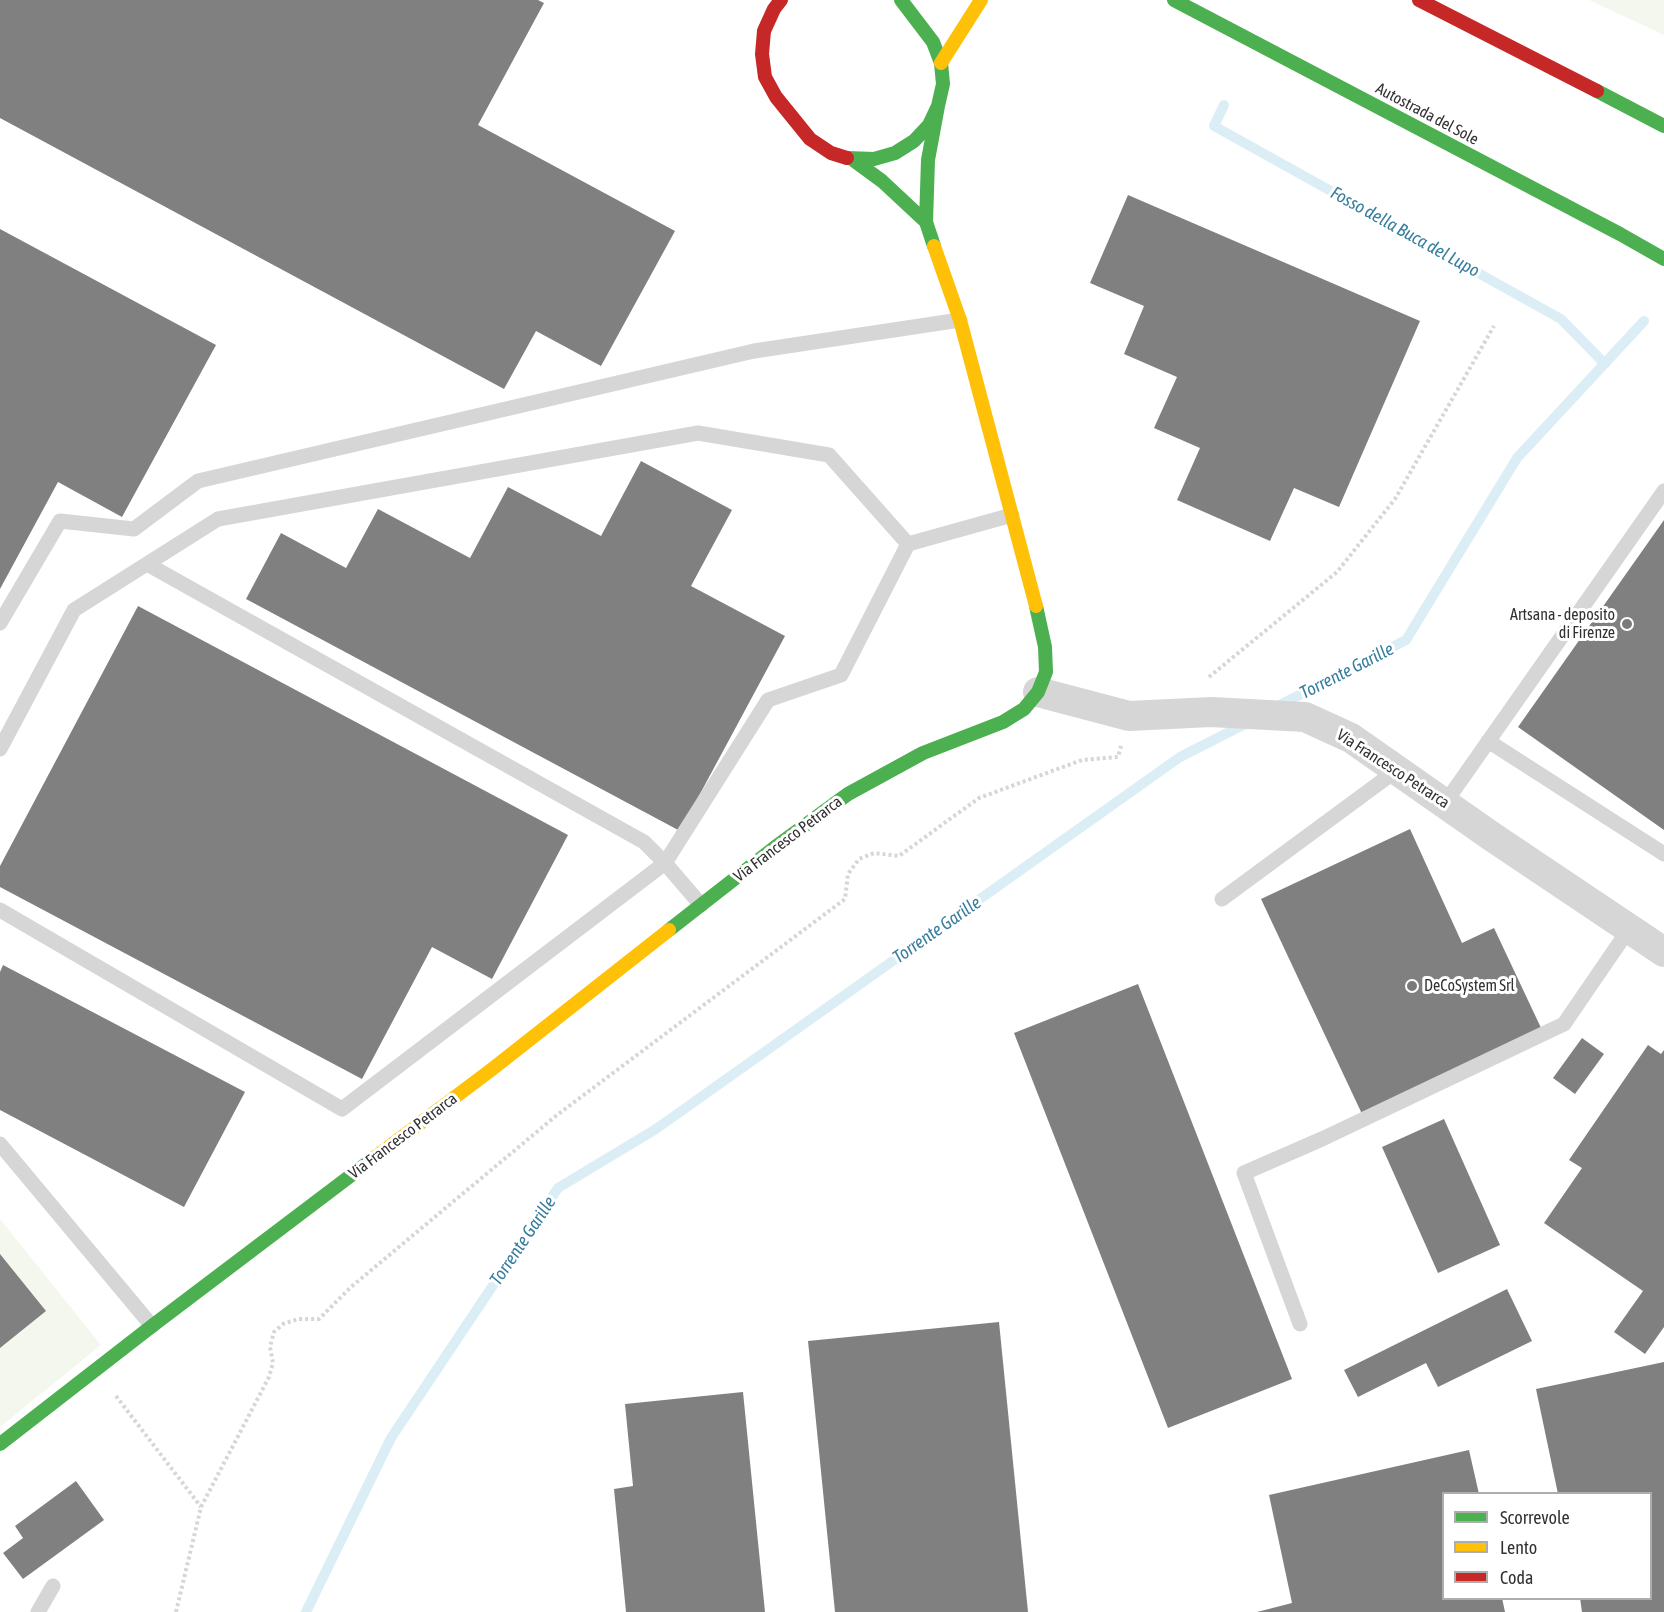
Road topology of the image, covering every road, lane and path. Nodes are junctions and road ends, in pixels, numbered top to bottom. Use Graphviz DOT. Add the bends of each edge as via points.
graph roads {
  1 [pos="761,0"];
  2 [pos="782,0"];
  3 [pos="901,0"];
  4 [pos="981,0"];
  5 [pos="1174,0"];
  6 [pos="1419,0"];
  7 [pos="764,31"];
  8 [pos="941,63"];
  9 [pos="938,106"];
  10 [pos="1664,126"];
  11 [pos="852,159"];
  12 [pos="926,222"];
  13 [pos="1664,259"];
  14 [pos="960,320"];
  15 [pos="1494,326"];
  16 [pos="1664,491"];
  17 [pos="1012,515"];
  18 [pos="908,544"];
  19 [pos="147,564"];
  20 [pos="0,623"];
  21 [pos="1202,679"];
  22 [pos="1038,692"];
  23 [pos="1129,717"];
  24 [pos="1488,741"];
  25 [pos="0,749"];
  26 [pos="1397,770"];
  27 [pos="1445,803"];
  28 [pos="1664,854"];
  29 [pos="665,863"];
  30 [pos="1222,899"];
  31 [pos="701,905"];
  32 [pos="0,910"];
  33 [pos="1629,929"];
  34 [pos="1664,952"];
  35 [pos="0,1144"];
  36 [pos="1300,1324"];
  37 [pos="152,1326"];
  38 [pos="96,1370"];
  39 [pos="0,1444"];
  40 [pos="201,1507"];
  41 [pos="54,1586"];
  42 [pos="38,1612"];
  43 [pos="176,1612"];
  1 -- 7 [label="main road"];
  2 -- 7 [label="main road"];
  3 -- 8 [label="main road" via="933,42"];
  4 -- 8 [label="main road"];
  5 -- 13 [label="main road, Autostrada del Sole"];
  6 -- 10 [label="main road"];
  7 -- 11 [label="main road" via="765,77 776,97 810,139 831,153"];
  8 -- 9 [label="main road" via="943,84"];
  9 -- 11 [label="main road" via="929,125 895,153 874,159"];
  9 -- 12 [label="main road" via="928,160"];
  11 -- 12 [label="main road"];
  12 -- 14 [label="main road"];
  14 -- 17 [label="main road"];
  14 -- 20 [label="lane" via="754,351 198,481 134,529 60,521"];
  15 -- 21 [label="path" via="1395,499 1337,572 1210,677"];
  16 -- 24 [label="lane"];
  17 -- 18 [label="lane"];
  17 -- 22 [label="main road" via="1045,647 1046,672"];
  18 -- 19 [label="lane" via="829,455 698,433 218,519"];
  18 -- 29 [label="lane" via="841,675 768,700"];
  19 -- 25 [label="lane" via="74,610"];
  19 -- 29 [label="lane" via="644,842"];
  22 -- 23 [label="street, Via Francesco Petrarca"];
  22 -- 31 [label="main road, Via Francesco Petrarca" via="1024,709 1003,722 923,753 849,794"];
  23 -- 26 [label="street, Via Francesco Petrarca" via="1211,712 1305,717 1351,738"];
  23 -- 40 [label="path" via="1118,758 1082,760 979,798 899,856 874,854 859,859 848,874 845,899 558,1115 319,1318 283,1324 274,1332 270,1347 273,1363 269,1377"];
  24 -- 27 [label="lane"];
  24 -- 28 [label="lane"];
  26 -- 27 [label="street, Via Francesco Petrarca"];
  26 -- 30 [label="lane"];
  27 -- 33 [label="street, Via Francesco Petrarca"];
  29 -- 31 [label="lane"];
  29 -- 32 [label="lane" via="342,1108"];
  31 -- 37 [label="main road, Via Francesco Petrarca" via="491,1070"];
  33 -- 34 [label="street, Via Francesco Petrarca"];
  33 -- 36 [label="lane" via="1564,1024 1244,1173"];
  35 -- 37 [label="lane"];
  37 -- 38 [label="main road, Via Francesco Petrarca"];
  38 -- 39 [label="main road, Via Francesco Petrarca"];
  38 -- 40 [label="path"];
  40 -- 43 [label="path"];
  41 -- 42 [label="lane"];
}
